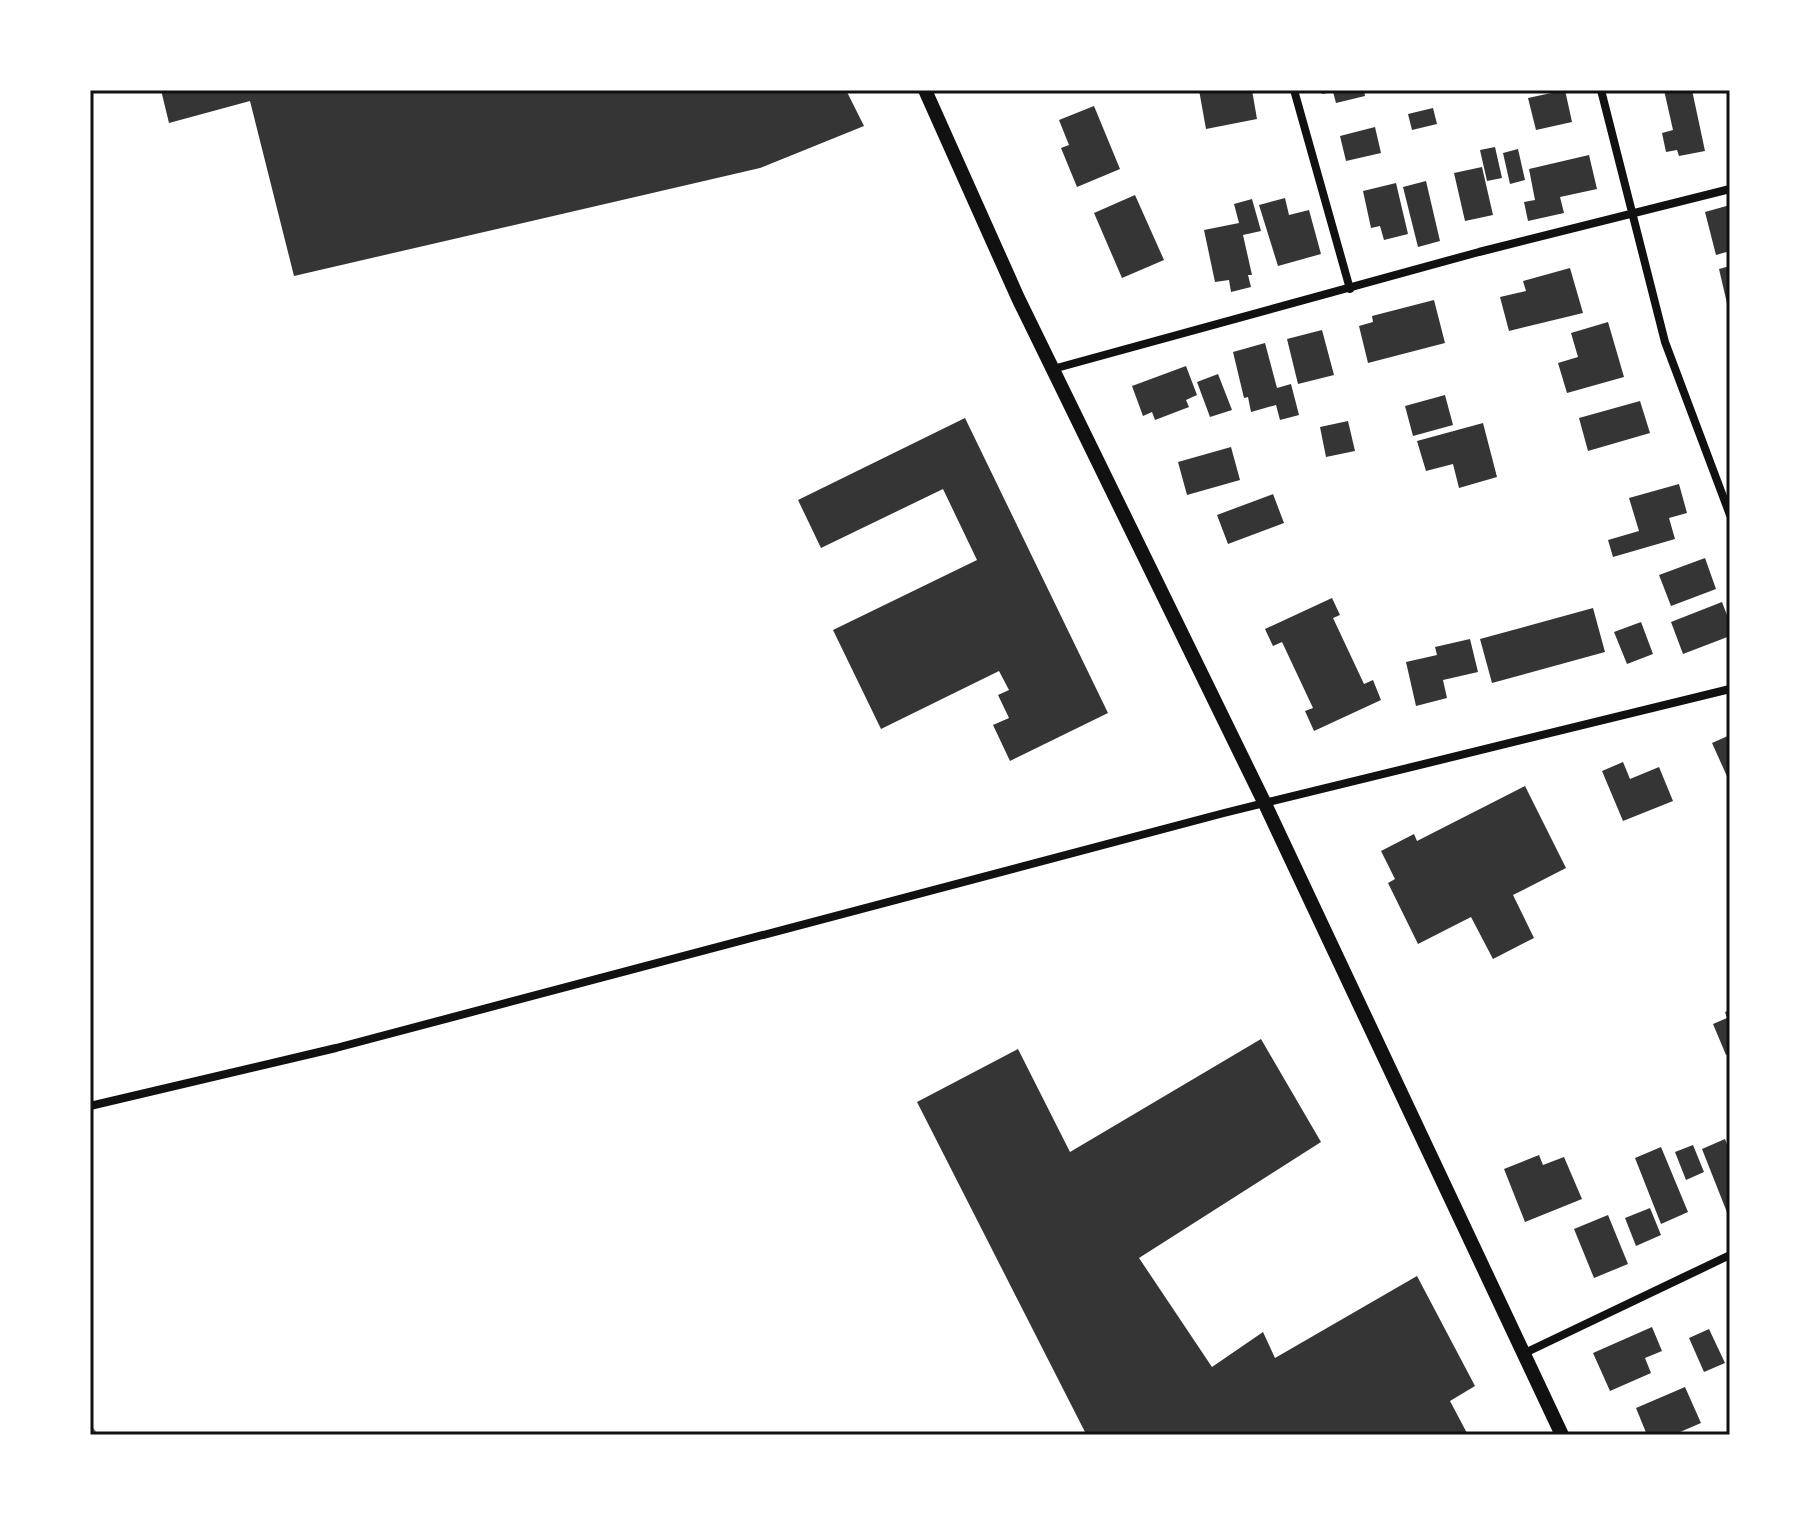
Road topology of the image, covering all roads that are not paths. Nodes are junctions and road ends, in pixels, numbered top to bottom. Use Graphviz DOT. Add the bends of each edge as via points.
graph roads {
  1 [pos="925,90"];
  2 [pos="1294,90"];
  3 [pos="1601,90"];
  4 [pos="1730,189"];
  5 [pos="1632,215"];
  6 [pos="1350,289"];
  7 [pos="1053,369"];
  8 [pos="1730,515"];
  9 [pos="1730,689"];
  10 [pos="1266,806"];
  11 [pos="90,1106"];
  12 [pos="1730,1255"];
  13 [pos="1525,1353"];
  14 [pos="1562,1435"];
  1 -- 7 [label="street"];
  2 -- 6 [label="street"];
  3 -- 5 [label="street"];
  4 -- 5 [label="street"];
  5 -- 6 [label="street"];
  5 -- 8 [label="street" via="1665,342"];
  6 -- 7 [label="street"];
  7 -- 10 [label="street"];
  9 -- 10 [label="street"];
  10 -- 11 [label="street" via="810,920 336,1048"];
  10 -- 13 [label="street"];
  12 -- 13 [label="street"];
  13 -- 14 [label="street"];
}
